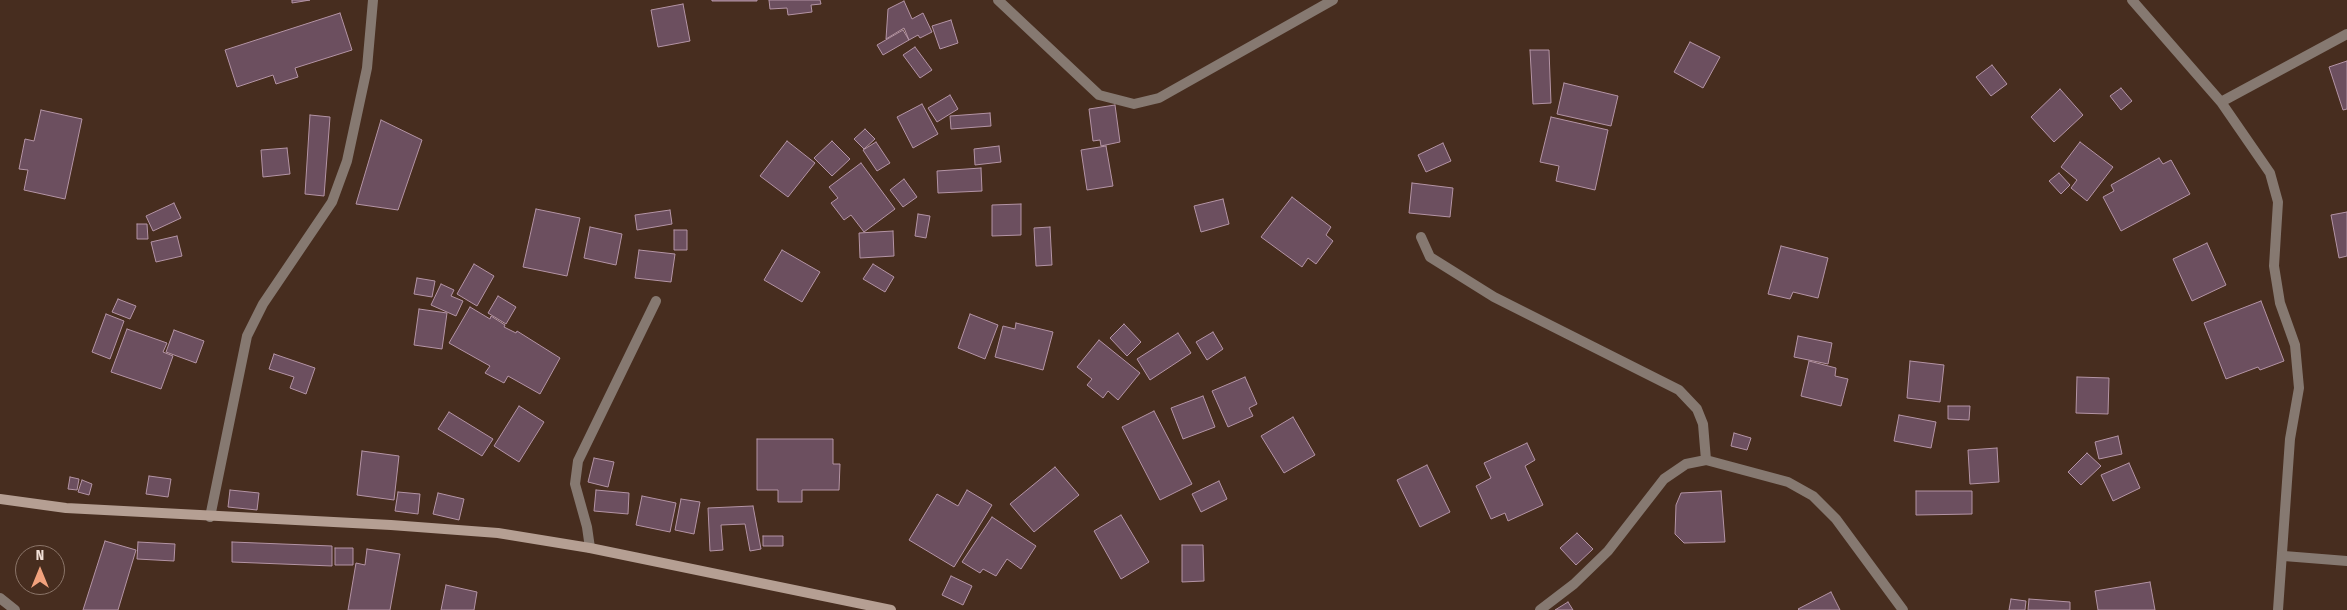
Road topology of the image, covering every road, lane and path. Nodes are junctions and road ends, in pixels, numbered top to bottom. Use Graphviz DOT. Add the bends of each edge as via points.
graph roads {
  1 [pos="373,0"];
  2 [pos="998,0"];
  3 [pos="1333,0"];
  4 [pos="2132,0"];
  5 [pos="2347,34"];
  6 [pos="2221,102"];
  7 [pos="1421,237"];
  8 [pos="656,301"];
  9 [pos="1706,460"];
  10 [pos="0,499"];
  11 [pos="210,517"];
  12 [pos="590,548"];
  13 [pos="2284,556"];
  14 [pos="2347,561"];
  15 [pos="0,598"];
  16 [pos="15,610"];
  17 [pos="891,610"];
  18 [pos="1540,610"];
  19 [pos="1903,610"];
  20 [pos="2278,610"];
  1 -- 11 [label="street" via="368,68 347,161 332,202 263,304 247,336"];
  2 -- 3 [label="street" via="1099,95 1134,104 1159,98"];
  4 -- 6 [label="street"];
  5 -- 6 [label="street"];
  6 -- 13 [label="street" via="2270,173 2278,202 2274,266 2280,302 2295,345 2299,388 2290,440"];
  7 -- 9 [label="street" via="1430,257 1494,297 1679,390 1696,409 1703,424"];
  8 -- 12 [label="street" via="578,461 575,484"];
  9 -- 18 [label="street" via="1686,464 1664,479 1608,551 1574,584"];
  9 -- 19 [label="street" via="1788,482 1813,496 1836,519"];
  10 -- 11 [label="main road" via="66,508"];
  11 -- 12 [label="main road" via="498,533"];
  12 -- 17 [label="main road"];
  13 -- 14 [label="street"];
  13 -- 20 [label="street"];
  15 -- 16 [label="street"];
}
